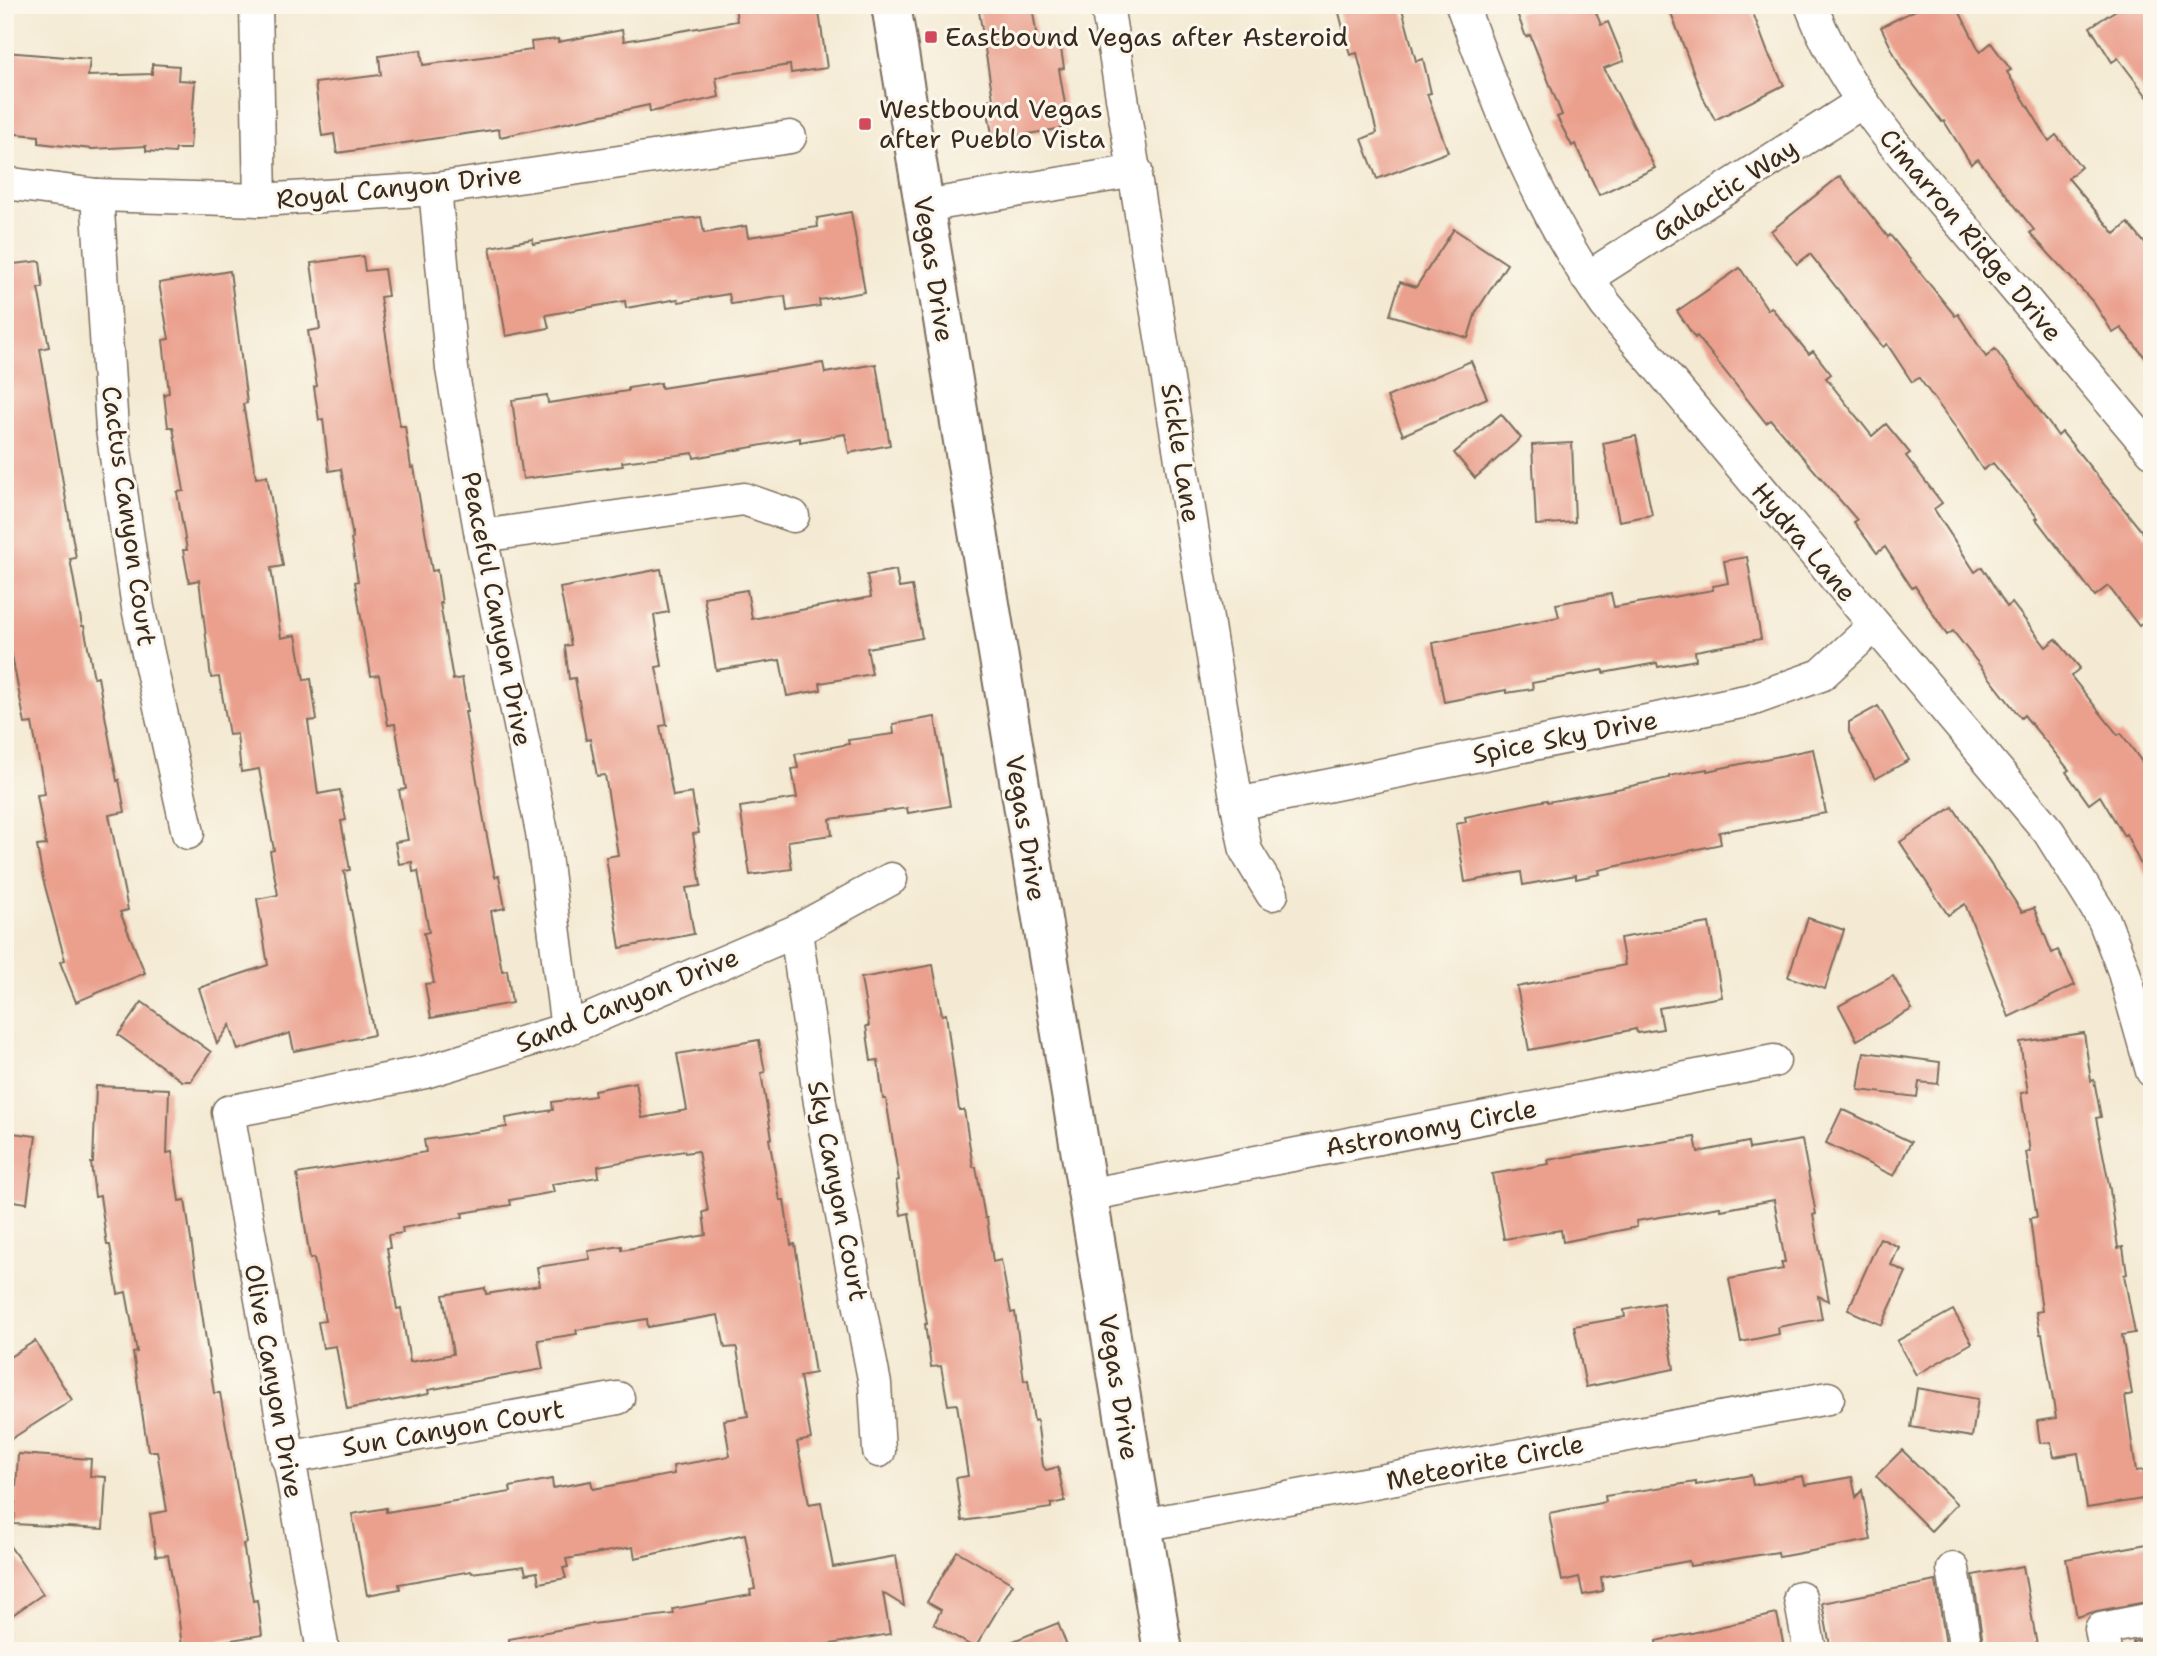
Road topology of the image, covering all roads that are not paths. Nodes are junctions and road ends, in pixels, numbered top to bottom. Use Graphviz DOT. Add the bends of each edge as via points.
graph roads {
  1 [pos="256,5"];
  2 [pos="891,5"];
  3 [pos="1107,5"];
  4 [pos="1462,5"];
  5 [pos="1811,5"];
  6 [pos="1862,102"];
  7 [pos="790,137"];
  8 [pos="1136,171"];
  9 [pos="5,183"];
  10 [pos="435,189"];
  11 [pos="97,195"];
  12 [pos="260,200"];
  13 [pos="924,206"];
  14 [pos="1587,278"];
  15 [pos="2152,451"];
  16 [pos="793,516"];
  17 [pos="481,536"];
  18 [pos="1874,626"];
  19 [pos="1237,804"];
  20 [pos="188,833"];
  21 [pos="891,879"];
  22 [pos="1272,894"];
  23 [pos="796,931"];
  24 [pos="567,1029"];
  25 [pos="1774,1061"];
  26 [pos="2151,1064"];
  27 [pos="228,1112"];
  28 [pos="1087,1195"];
  29 [pos="618,1398"];
  30 [pos="1828,1398"];
  31 [pos="879,1451"];
  32 [pos="287,1458"];
  33 [pos="1142,1525"];
  34 [pos="1953,1569"];
  35 [pos="1800,1597"];
  36 [pos="2152,1619"];
  37 [pos="2103,1640"];
  38 [pos="323,1651"];
  39 [pos="1163,1651"];
  40 [pos="1810,1651"];
  41 [pos="1966,1651"];
  1 -- 12 [label="street"];
  2 -- 13 [label="main road, Vegas Drive"];
  3 -- 8 [label="street, Sickle Lane"];
  4 -- 14 [label="street, Hydra Lane" via="1532,181"];
  5 -- 6 [label="street, Cimarron Ridge Drive"];
  6 -- 14 [label="street, Galactic Way"];
  6 -- 15 [label="street, Cimarron Ridge Drive"];
  7 -- 10 [label="street, Royal Canyon Drive"];
  8 -- 13 [label="street"];
  8 -- 19 [label="street, Sickle Lane"];
  9 -- 11 [label="street, Royal Canyon Drive"];
  10 -- 12 [label="street, Royal Canyon Drive"];
  10 -- 17 [label="street, Peaceful Canyon Drive" via="452,369"];
  11 -- 12 [label="street, Royal Canyon Drive"];
  11 -- 20 [label="street, Cactus Canyon Court" via="112,429 138,608"];
  13 -- 28 [label="main road, Vegas Drive"];
  14 -- 18 [label="street, Hydra Lane"];
  16 -- 17 [label="street" via="744,499"];
  17 -- 24 [label="street, Peaceful Canyon Drive" via="542,832"];
  18 -- 19 [label="street, Spice Sky Drive" via="1821,675 1751,699"];
  18 -- 26 [label="street, Hydra Lane" via="2049,832 2104,920"];
  19 -- 22 [label="street, Sickle Lane" via="1246,851"];
  21 -- 23 [label="street, Sand Canyon Drive"];
  23 -- 24 [label="street, Sand Canyon Drive"];
  23 -- 31 [label="street, Sky Canyon Court" via="820,1103 876,1384"];
  24 -- 27 [label="street, Sand Canyon Drive" via="425,1072"];
  25 -- 28 [label="street, Astronomy Circle"];
  27 -- 32 [label="street, Olive Canyon Drive"];
  28 -- 33 [label="main road, Vegas Drive"];
  29 -- 32 [label="street, Sun Canyon Court"];
  30 -- 33 [label="street, Meteorite Circle"];
  32 -- 38 [label="street, Olive Canyon Drive"];
  33 -- 39 [label="main road, Vegas Drive"];
  34 -- 41 [label="street"];
  35 -- 40 [label="street"];
  36 -- 37 [label="street"];
}
